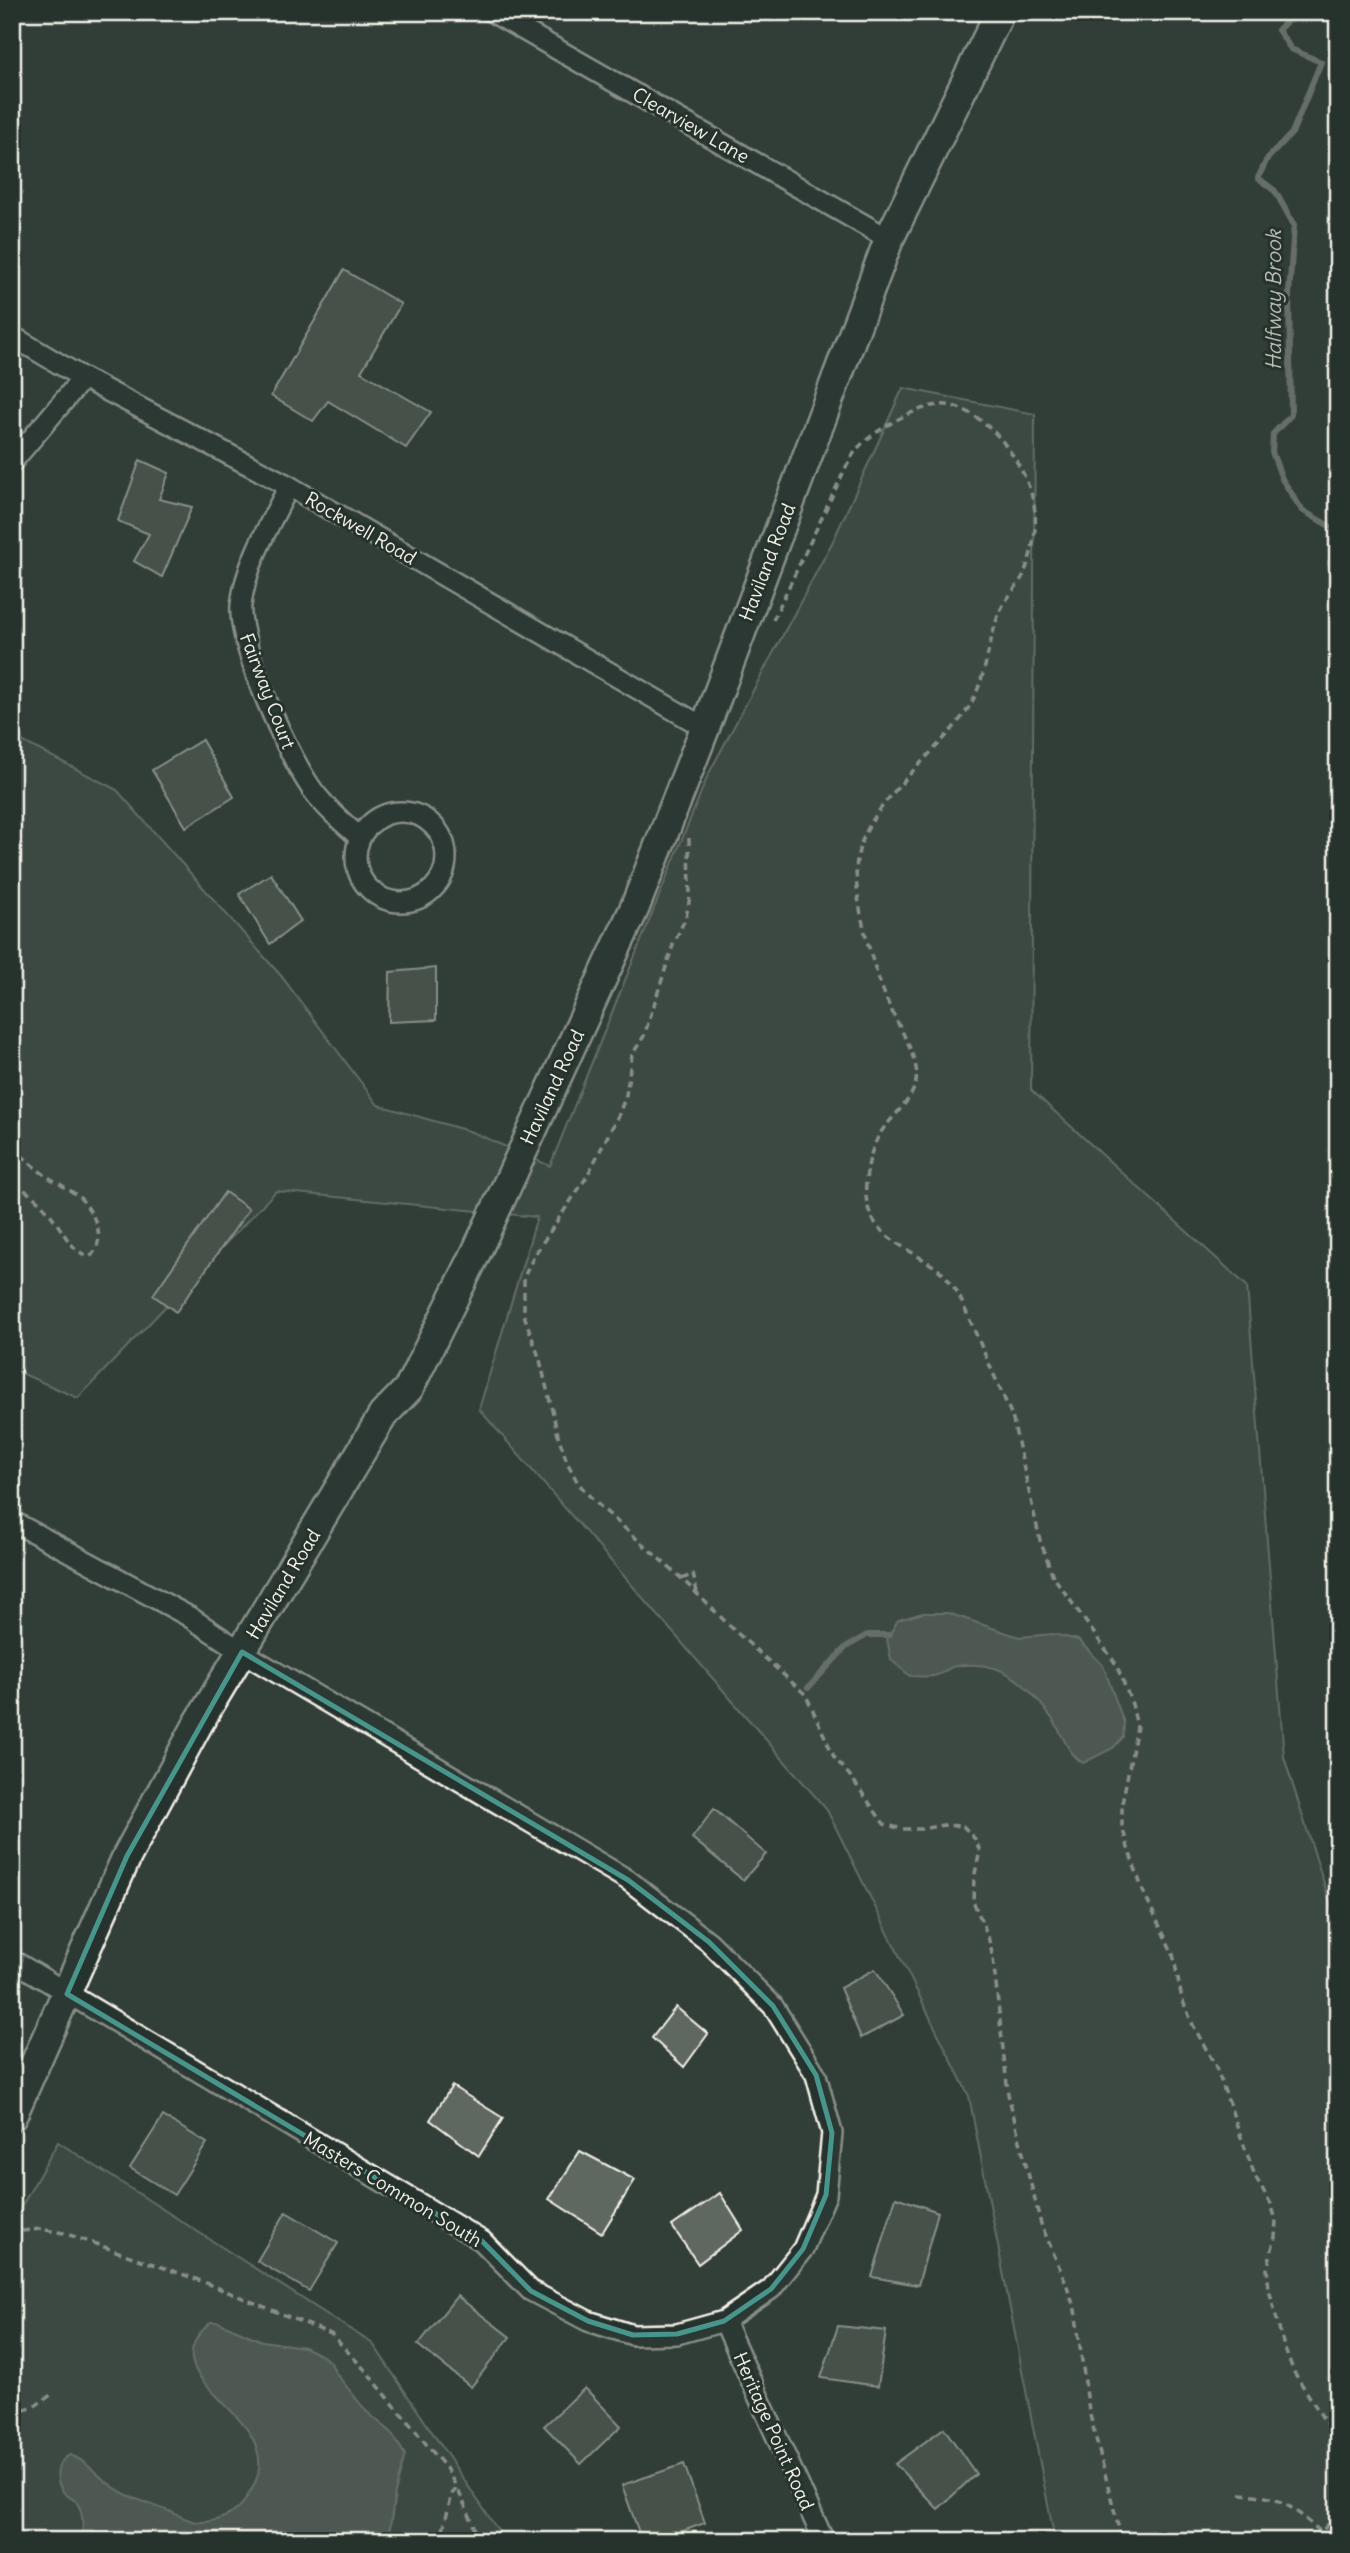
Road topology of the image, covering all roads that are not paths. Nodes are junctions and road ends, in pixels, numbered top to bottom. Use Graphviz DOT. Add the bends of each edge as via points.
graph roads {
  1 [pos="492,12"];
  2 [pos="1000,12"];
  3 [pos="889,239"];
  4 [pos="12,336"];
  5 [pos="83,378"];
  6 [pos="12,462"];
  7 [pos="289,486"];
  8 [pos="705,728"];
  9 [pos="360,838"];
  10 [pos="12,1521"];
  11 [pos="243,1652"];
  12 [pos="12,1960"];
  13 [pos="67,1994"];
  14 [pos="12,2116"];
  15 [pos="724,2321"];
  16 [pos="824,2541"];
  1 -- 3 [label="street, Clearview Lane"];
  2 -- 3 [label="street, Haviland Road"];
  3 -- 8 [label="street, Haviland Road"];
  4 -- 5 [label="street, Rockwell Road"];
  5 -- 6 [label="street"];
  5 -- 7 [label="street, Rockwell Road"];
  7 -- 8 [label="street, Rockwell Road"];
  7 -- 9 [label="street, Fairway Court" via="252,562 241,607 243,634 286,744 317,797"];
  8 -- 11 [label="street, Haviland Road" via="635,907 409,1388 383,1415"];
  9 -- 9 [label="street" via="357,867 363,881 384,900 413,901 438,885 447,856 436,828 425,819 411,813 381,817"];
  10 -- 11 [label="street, Masters Common South" via="188,1616"];
  11 -- 13 [label="street, Haviland Road" via="198,1724 127,1856"];
  11 -- 15 [label="street, Masters Common South" via="628,1880 709,1942 773,2006 816,2075 832,2133 825,2195 803,2249 771,2289"];
  12 -- 13 [label="street, Masters Common South"];
  13 -- 14 [label="street, Haviland Road"];
  13 -- 15 [label="street, Masters Common South" via="482,2241 531,2291 588,2321 634,2335 677,2334"];
  15 -- 16 [label="street, Heritage Point Road"];
}
